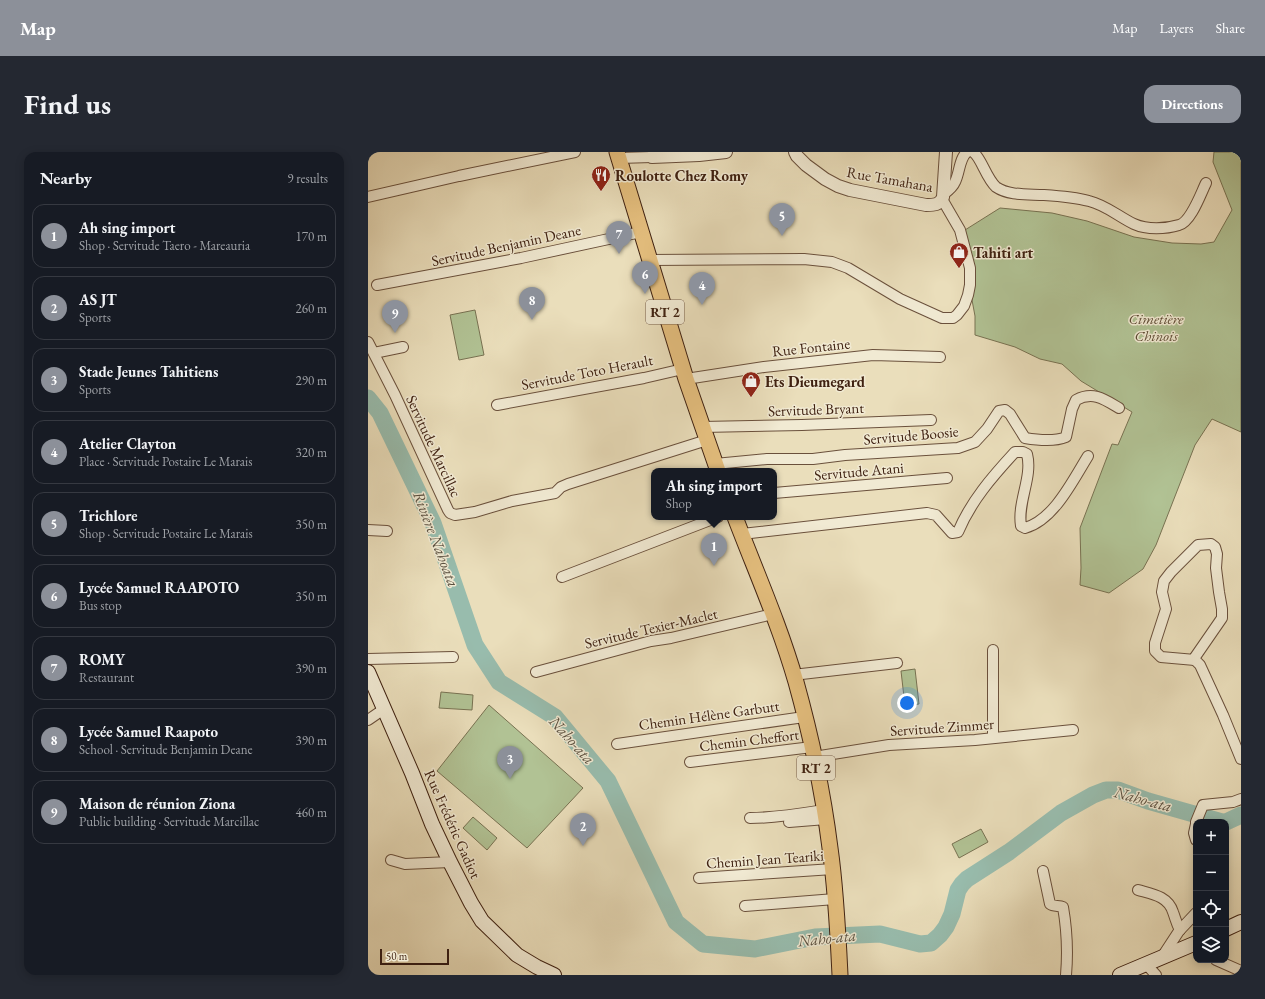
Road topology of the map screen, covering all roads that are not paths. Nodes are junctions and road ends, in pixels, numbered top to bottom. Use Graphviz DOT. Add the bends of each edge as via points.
graph roads {
  1 [pos="575,152"];
  2 [pos="726,152"];
  3 [pos="795,152"];
  4 [pos="946,152"];
  5 [pos="967,152"];
  6 [pos="973,152"];
  7 [pos="623,154"];
  8 [pos="652,157"];
  9 [pos="1206,183"];
  10 [pos="368,197"];
  11 [pos="943,197"];
  12 [pos="641,232"];
  13 [pos="649,260"];
  14 [pos="377,285"];
  15 [pos="368,342"];
  16 [pos="403,347"];
  17 [pos="374,353"];
  18 [pos="940,357"];
  19 [pos="684,374"];
  20 [pos="497,405"];
  21 [pos="1119,408"];
  22 [pos="931,420"];
  23 [pos="704,434"];
  24 [pos="1088,456"];
  25 [pos="717,468"];
  26 [pos="948,478"];
  27 [pos="777,493"];
  28 [pos="710,520"];
  29 [pos="736,520"];
  30 [pos="368,530"];
  31 [pos="387,531"];
  32 [pos="742,534"];
  33 [pos="562,577"];
  34 [pos="773,614"];
  35 [pos="993,650"];
  36 [pos="453,657"];
  37 [pos="368,659"];
  38 [pos="1193,660"];
  39 [pos="897,663"];
  40 [pos="368,672"];
  41 [pos="536,672"];
  42 [pos="793,675"];
  43 [pos="384,709"];
  44 [pos="804,716"];
  45 [pos="368,720"];
  46 [pos="1073,730"];
  47 [pos="993,738"];
  48 [pos="618,744"];
  49 [pos="813,752"];
  50 [pos="1241,759"];
  51 [pos="690,762"];
  52 [pos="1241,799"];
  53 [pos="825,815"];
  54 [pos="1198,819"];
  55 [pos="751,821"];
  56 [pos="391,860"];
  57 [pos="450,862"];
  58 [pos="833,869"];
  59 [pos="1042,871"];
  60 [pos="699,878"];
  61 [pos="1138,890"];
  62 [pos="835,899"];
  63 [pos="745,906"];
  64 [pos="1193,916"];
  65 [pos="1241,922"];
  66 [pos="1229,928"];
  67 [pos="1180,930"];
  68 [pos="1193,948"];
  69 [pos="1162,958"];
  70 [pos="1223,963"];
  71 [pos="1146,964"];
  72 [pos="1241,971"];
  73 [pos="541,972"];
  74 [pos="554,975"];
  75 [pos="840,975"];
  76 [pos="1066,975"];
  77 [pos="1120,975"];
  78 [pos="1156,975"];
  1 -- 10 [label="street"];
  2 -- 8 [label="street"];
  3 -- 11 [label="street, Rue Tamahana" via="806,165 825,179 850,190 926,205 936,205"];
  4 -- 11 [label="street, Rue Tamahana"];
  5 -- 11 [label="street" via="962,159 955,183"];
  6 -- 9 [label="street" via="996,187 1020,194 1090,201 1135,225 1148,229 1181,225 1190,216"];
  7 -- 8 [label="street"];
  7 -- 8 [label="street"];
  7 -- 12 [label="main road, RT 2"];
  11 -- 13 [label="street" via="960,230 970,268 968,295 964,306 953,318 942,318 900,299 848,268 832,262 804,259"];
  12 -- 13 [label="main road, RT 2"];
  12 -- 14 [label="street, Servitude Benjamin Deane"];
  13 -- 19 [label="main road, RT 2"];
  15 -- 17 [label="street, Servitude Marcillac"];
  16 -- 17 [label="street"];
  17 -- 23 [label="street, Servitude Marcillac" via="448,510 455,515 555,494 568,484"];
  18 -- 19 [label="street, Rue Fontaine" via="873,355"];
  19 -- 20 [label="street, Servitude Toto Herault" via="644,378"];
  19 -- 23 [label="main road, RT 2"];
  21 -- 25 [label="street, Servitude Boosie" via="1095,396 1084,396 1076,400 1066,437 1059,440 1025,438 1010,413 1005,410 999,411 975,442 958,448 813,459 767,459"];
  22 -- 23 [label="street, Servitude Bryant" via="802,425"];
  23 -- 25 [label="main road, RT 2"];
  24 -- 32 [label="street" via="1048,514 1034,526 1022,526 1021,511 1029,462 1027,454 1015,452 978,496 958,532 952,533 936,515 927,513"];
  26 -- 27 [label="street, Servitude Atani"];
  28 -- 33 [label="street"];
  29 -- 32 [label="main road, RT 2"];
  30 -- 31 [label="street"];
  32 -- 34 [label="main road, RT 2"];
  34 -- 41 [label="street, Servitude Texier-Maclet" via="650,641"];
  34 -- 42 [label="main road, RT 2"];
  35 -- 47 [label="street"];
  36 -- 37 [label="street"];
  38 -- 38 [label="street" via="1161,657 1155,651 1155,643 1166,609 1162,592 1164,581 1170,572 1198,545 1211,544 1218,554 1216,568 1222,618"];
  38 -- 50 [label="street" via="1200,665"];
  39 -- 42 [label="street"];
  40 -- 43 [label="main road, Rue Frédéric Gadiot"];
  42 -- 44 [label="main road, RT 2"];
  43 -- 45 [label="street"];
  43 -- 57 [label="main road, Rue Frédéric Gadiot"];
  44 -- 48 [label="street, Chemin Hélène Garbutt"];
  44 -- 49 [label="main road, RT 2"];
  46 -- 47 [label="street, Servitude Zimmer"];
  47 -- 49 [label="street, Servitude Zimmer"];
  49 -- 51 [label="street, Chemin Cheffort"];
  49 -- 53 [label="main road, RT 2"];
  52 -- 54 [label="street" via="1203,805"];
  53 -- 55 [label="street"];
  53 -- 58 [label="main road, RT 2"];
  56 -- 57 [label="street" via="405,864"];
  57 -- 73 [label="main road, Rue Frédéric Gadiot" via="482,921 517,955"];
  58 -- 60 [label="street, Chemin Jean Teariki"];
  58 -- 62 [label="main road, RT 2"];
  59 -- 76 [label="street" via="1050,904 1063,907 1066,924"];
  61 -- 67 [label="street" via="1159,895 1167,902"];
  62 -- 63 [label="street"];
  62 -- 75 [label="main road, RT 2"];
  64 -- 67 [label="street"];
  65 -- 66 [label="main road"];
  67 -- 69 [label="street"];
  68 -- 69 [label="main road"];
  69 -- 71 [label="main road"];
  70 -- 72 [label="street"];
  71 -- 77 [label="main road"];
  71 -- 78 [label="street"];
  73 -- 74 [label="main road, Rue Frédéric Gadiot"];
}
